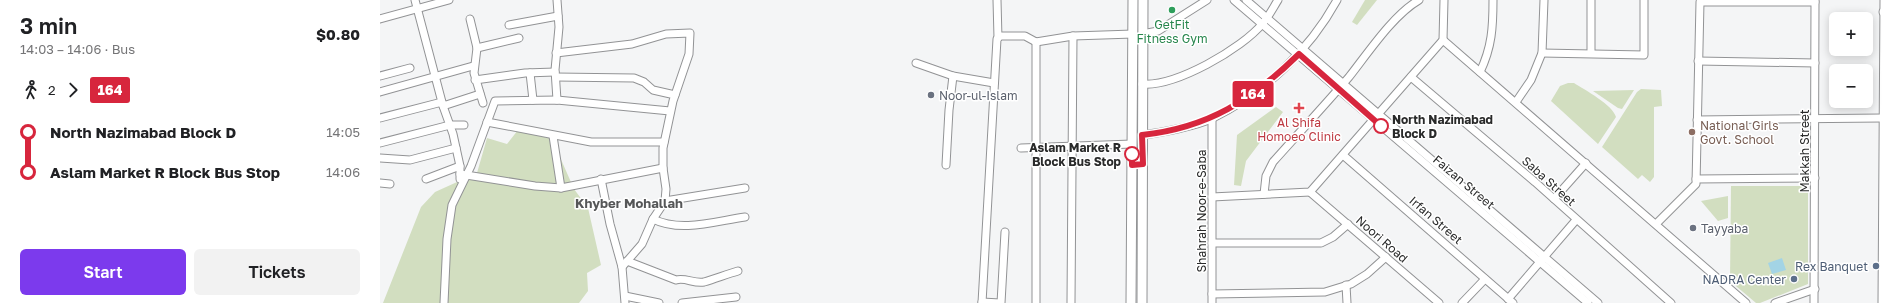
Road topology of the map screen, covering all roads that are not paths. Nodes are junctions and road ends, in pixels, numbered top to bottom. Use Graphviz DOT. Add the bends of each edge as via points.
graph roads {
  1 [pos="415,0"];
  2 [pos="449,0"];
  3 [pos="559,0"];
  4 [pos="997,0"];
  5 [pos="1133,0"];
  6 [pos="1143,0"];
  7 [pos="1207,0"];
  8 [pos="1234,0"];
  9 [pos="1246,0"];
  10 [pos="1278,0"];
  11 [pos="1337,0"];
  12 [pos="1419,0"];
  13 [pos="1444,0"];
  14 [pos="1493,0"];
  15 [pos="1544,0"];
  16 [pos="1591,0"];
  17 [pos="1644,0"];
  18 [pos="1884,0"];
  19 [pos="1815,1"];
  20 [pos="417,8"];
  21 [pos="1884,12"];
  22 [pos="558,16"];
  23 [pos="380,19"];
  24 [pos="470,19"];
  25 [pos="1265,21"];
  26 [pos="509,25"];
  27 [pos="1137,34"];
  28 [pos="1073,36"];
  29 [pos="519,38"];
  30 [pos="998,38"];
  31 [pos="1443,40"];
  32 [pos="1036,42"];
  33 [pos="477,48"];
  34 [pos="1301,52"];
  35 [pos="556,53"];
  36 [pos="1542,53"];
  37 [pos="1591,53"];
  38 [pos="1698,61"];
  39 [pos="916,63"];
  40 [pos="1815,63"];
  41 [pos="474,66"];
  42 [pos="410,68"];
  43 [pos="1480,72"];
  44 [pos="530,73"];
  45 [pos="556,75"];
  46 [pos="380,76"];
  47 [pos="436,76"];
  48 [pos="953,76"];
  49 [pos="1411,77"];
  50 [pos="475,80"];
  51 [pos="994,82"];
  52 [pos="1142,84"];
  53 [pos="1340,86"];
  54 [pos="380,92"];
  55 [pos="480,94"];
  56 [pos="675,95"];
  57 [pos="533,100"];
  58 [pos="557,100"];
  59 [pos="1516,102"];
  60 [pos="483,103"];
  61 [pos="443,104"];
  62 [pos="670,111"];
  63 [pos="1376,117"];
  64 [pos="380,118"];
  65 [pos="1815,118"];
  66 [pos="1882,118"];
  67 [pos="1212,119"];
  68 [pos="1697,120"];
  69 [pos="487,122"];
  70 [pos="450,125"];
  71 [pos="464,125"];
  72 [pos="1142,135"];
  73 [pos="553,136"];
  74 [pos="664,142"];
  75 [pos="380,143"];
  76 [pos="1132,144"];
  77 [pos="1072,145"];
  78 [pos="456,148"];
  79 [pos="1021,148"];
  80 [pos="1036,148"];
  81 [pos="1343,155"];
  82 [pos="380,158"];
  83 [pos="1586,163"];
  84 [pos="1143,164"];
  85 [pos="946,165"];
  86 [pos="1132,165"];
  87 [pos="663,168"];
  88 [pos="462,172"];
  89 [pos="1815,178"];
  90 [pos="426,179"];
  91 [pos="601,179"];
  92 [pos="1696,179"];
  93 [pos="380,183"];
  94 [pos="390,184"];
  95 [pos="561,188"];
  96 [pos="745,188"];
  97 [pos="1310,192"];
  98 [pos="1264,194"];
  99 [pos="1212,196"];
  100 [pos="1554,199"];
  101 [pos="665,201"];
  102 [pos="745,217"];
  103 [pos="654,219"];
  104 [pos="1576,220"];
  105 [pos="1348,224"];
  106 [pos="1656,224"];
  107 [pos="1005,232"];
  108 [pos="1212,243"];
  109 [pos="1386,257"];
  110 [pos="1542,259"];
  111 [pos="627,261"];
  112 [pos="622,268"];
  113 [pos="738,271"];
  114 [pos="1486,279"];
  115 [pos="1346,285"];
  116 [pos="1814,289"];
  117 [pos="1212,294"];
  118 [pos="736,297"];
  119 [pos="625,300"];
  120 [pos="1511,301"];
  121 [pos="982,302"];
  122 [pos="444,303"];
  123 [pos="658,303"];
  124 [pos="682,303"];
  125 [pos="1000,303"];
  126 [pos="1036,303"];
  127 [pos="1071,303"];
  128 [pos="1131,303"];
  129 [pos="1142,303"];
  130 [pos="1212,303"];
  131 [pos="1347,303"];
  132 [pos="1439,303"];
  133 [pos="1462,303"];
  134 [pos="1588,303"];
  135 [pos="1598,303"];
  136 [pos="1671,303"];
  137 [pos="1746,303"];
  138 [pos="1775,303"];
  139 [pos="1814,303"];
  140 [pos="1882,303"];
  1 -- 20 [label="street"];
  2 -- 20 [label="street"];
  3 -- 22 [label="street"];
  4 -- 30 [label="street"];
  5 -- 27 [label="main road"];
  6 -- 27 [label="main road"];
  7 -- 27 [label="street" via="1158,32"];
  8 -- 25 [label="street, Faizan Street"];
  9 -- 25 [label="street, Faizan Street"];
  10 -- 25 [label="street"];
  11 -- 34 [label="street" via="1330,14"];
  12 -- 53 [label="street" via="1408,6"];
  13 -- 31 [label="street"];
  14 -- 43 [label="street" via="1491,40 1488,55"];
  15 -- 36 [label="street"];
  16 -- 37 [label="street"];
  17 -- 37 [label="street" via="1644,55"];
  18 -- 21 [label="street"];
  19 -- 38 [label="street" via="1700,2"];
  19 -- 40 [label="street, Makkah Street"];
  20 -- 23 [label="street"];
  20 -- 47 [label="street"];
  21 -- 66 [label="street"];
  22 -- 26 [label="street"];
  22 -- 35 [label="street"];
  24 -- 33 [label="street"];
  25 -- 34 [label="street, Faizan Street"];
  25 -- 52 [label="street" via="1232,50 1191,73 1150,85"];
  27 -- 28 [label="street"];
  27 -- 52 [label="main road"];
  27 -- 76 [label="main road"];
  28 -- 32 [label="street"];
  28 -- 77 [label="street"];
  29 -- 33 [label="street"];
  30 -- 32 [label="street" via="1025,36"];
  30 -- 51 [label="street"];
  31 -- 43 [label="street"];
  31 -- 49 [label="street"];
  32 -- 80 [label="street"];
  33 -- 41 [label="street"];
  34 -- 53 [label="street, Faizan Street"];
  34 -- 67 [label="street" via="1251,96"];
  35 -- 45 [label="street"];
  35 -- 56 [label="street" via="632,44 666,34 690,33 689,54"];
  36 -- 37 [label="street"];
  36 -- 59 [label="street" via="1531,80"];
  38 -- 40 [label="street"];
  38 -- 68 [label="street"];
  39 -- 48 [label="street"];
  40 -- 65 [label="street, Makkah Street"];
  41 -- 47 [label="street"];
  41 -- 50 [label="street"];
  42 -- 46 [label="street"];
  43 -- 59 [label="street"];
  44 -- 45 [label="street"];
  44 -- 50 [label="street"];
  44 -- 57 [label="street"];
  45 -- 56 [label="street" via="634,78 653,90"];
  45 -- 58 [label="street"];
  47 -- 54 [label="street"];
  47 -- 61 [label="street"];
  48 -- 51 [label="street"];
  48 -- 85 [label="street"];
  49 -- 63 [label="street"];
  49 -- 100 [label="street, Saba Street"];
  50 -- 55 [label="street"];
  51 -- 121 [label="street"];
  52 -- 72 [label="main road"];
  53 -- 63 [label="street, Faizan Street"];
  53 -- 98 [label="street" via="1273,162 1266,176"];
  55 -- 60 [label="street"];
  55 -- 61 [label="street"];
  56 -- 62 [label="street"];
  57 -- 58 [label="street"];
  57 -- 69 [label="street" via="495,101"];
  58 -- 62 [label="street"];
  59 -- 83 [label="street"];
  61 -- 64 [label="street"];
  61 -- 70 [label="street"];
  62 -- 74 [label="street"];
  63 -- 81 [label="street"];
  63 -- 110 [label="street, Faizan Street"];
  65 -- 66 [label="street"];
  65 -- 68 [label="street"];
  65 -- 89 [label="street, Makkah Street"];
  66 -- 140 [label="street"];
  67 -- 72 [label="street" via="1156,134"];
  67 -- 99 [label="street, Shahrah Noor-e-Saba"];
  68 -- 92 [label="street"];
  69 -- 73 [label="street"];
  69 -- 88 [label="street"];
  70 -- 71 [label="street"];
  70 -- 75 [label="street"];
  70 -- 78 [label="street"];
  72 -- 84 [label="main road"];
  73 -- 74 [label="street" via="591,142"];
  73 -- 95 [label="street"];
  74 -- 87 [label="street"];
  76 -- 77 [label="street"];
  76 -- 86 [label="main road"];
  77 -- 80 [label="street"];
  77 -- 127 [label="street"];
  78 -- 82 [label="street" via="410,160"];
  78 -- 88 [label="street"];
  79 -- 80 [label="street"];
  80 -- 126 [label="street"];
  81 -- 97 [label="street"];
  81 -- 114 [label="street, Irfan Street"];
  83 -- 100 [label="street"];
  83 -- 106 [label="street"];
  84 -- 86 [label="main road"];
  84 -- 129 [label="main road"];
  86 -- 128 [label="main road"];
  87 -- 91 [label="street"];
  87 -- 101 [label="street"];
  88 -- 90 [label="street"];
  88 -- 95 [label="street" via="535,186"];
  88 -- 122 [label="street" via="460,187 452,205 447,239"];
  89 -- 92 [label="street"];
  89 -- 116 [label="street, Makkah Street"];
  91 -- 95 [label="street"];
  91 -- 112 [label="street"];
  92 -- 106 [label="street" via="1696,184"];
  93 -- 94 [label="street"];
  96 -- 101 [label="street"];
  97 -- 98 [label="street"];
  97 -- 105 [label="street, Noori Road"];
  98 -- 99 [label="street"];
  99 -- 108 [label="street, Shahrah Noor-e-Saba"];
  100 -- 104 [label="street, Saba Street"];
  101 -- 103 [label="street"];
  102 -- 103 [label="street" via="688,226 668,225"];
  103 -- 111 [label="street" via="642,244"];
  104 -- 110 [label="street"];
  104 -- 136 [label="street, Saba Street"];
  105 -- 108 [label="street" via="1321,243"];
  105 -- 109 [label="street, Noori Road"];
  106 -- 137 [label="street"];
  107 -- 125 [label="street"];
  108 -- 117 [label="street, Shahrah Noor-e-Saba"];
  109 -- 115 [label="street" via="1366,274"];
  109 -- 132 [label="street, Noori Road"];
  110 -- 120 [label="street"];
  110 -- 134 [label="street, Faizan Street"];
  110 -- 135 [label="street, Faizan Street"];
  111 -- 112 [label="street"];
  111 -- 113 [label="street" via="676,280 694,282 704,282"];
  112 -- 119 [label="street"];
  114 -- 120 [label="street, Irfan Street"];
  114 -- 133 [label="street"];
  115 -- 117 [label="street" via="1325,292"];
  115 -- 131 [label="street"];
  116 -- 138 [label="street"];
  116 -- 139 [label="street, Makkah Street"];
  117 -- 130 [label="street, Shahrah Noor-e-Saba"];
  118 -- 124 [label="street"];
  119 -- 123 [label="street"];
  121 -- 125 [label="street"];
}
